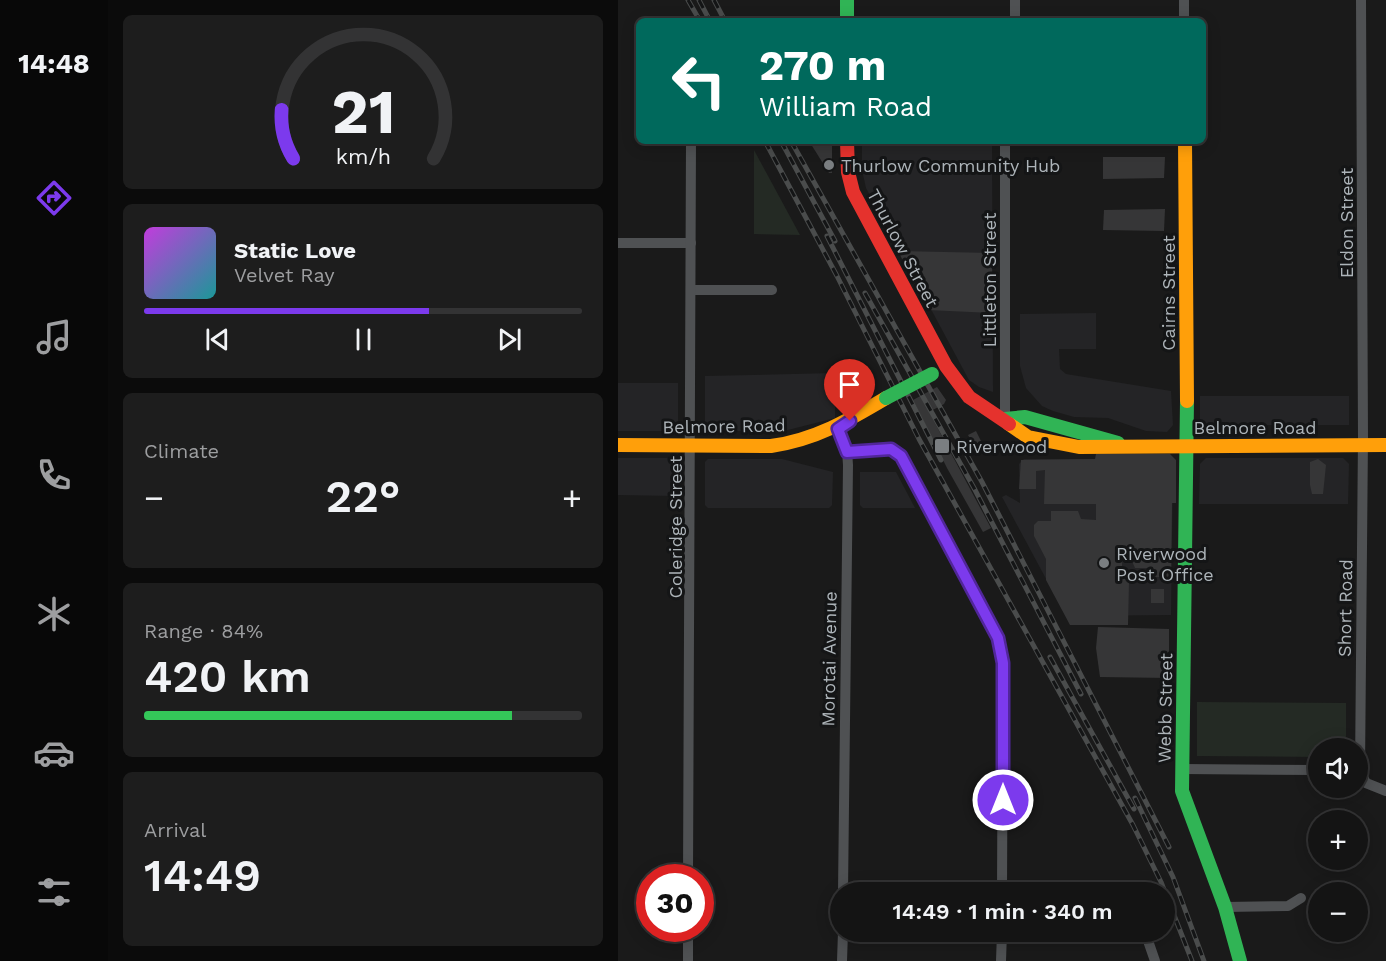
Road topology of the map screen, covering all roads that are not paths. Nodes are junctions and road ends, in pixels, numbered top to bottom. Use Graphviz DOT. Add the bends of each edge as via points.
graph roads {
  1 [pos="847,0"];
  2 [pos="1015,0"];
  3 [pos="1184,0"];
  4 [pos="1361,0"];
  5 [pos="847,18"];
  6 [pos="1015,18"];
  7 [pos="1184,18"];
  8 [pos="691,144"];
  9 [pos="848,144"];
  10 [pos="1005,144"];
  11 [pos="1185,144"];
  12 [pos="618,243"];
  13 [pos="691,243"];
  14 [pos="691,290"];
  15 [pos="772,290"];
  16 [pos="946,366"];
  17 [pos="1005,419"];
  18 [pos="838,429"];
  19 [pos="618,445"];
  20 [pos="692,445"];
  21 [pos="1186,445"];
  22 [pos="1363,445"];
  23 [pos="1386,445"];
  24 [pos="847,452"];
  25 [pos="1359,738"];
  26 [pos="1182,769"];
  27 [pos="1308,770"];
  28 [pos="1368,784"];
  29 [pos="1386,791"];
  30 [pos="688,864"];
  31 [pos="843,882"];
  32 [pos="1002,882"];
  33 [pos="1301,898"];
  34 [pos="1226,907"];
  35 [pos="688,942"];
  36 [pos="843,942"];
  37 [pos="1002,942"];
  38 [pos="1148,942"];
  39 [pos="688,961"];
  40 [pos="842,961"];
  41 [pos="1001,961"];
  42 [pos="1155,961"];
  43 [pos="1240,961"];
  1 -- 5 [label="street"];
  2 -- 6 [label="street"];
  3 -- 7 [label="street"];
  4 -- 22 [label="street, Eldon Street"];
  8 -- 13 [label="street, Coleridge Street"];
  9 -- 16 [label="street, Thurlow Street" via="853,192"];
  10 -- 17 [label="street, Littleton Street"];
  11 -- 21 [label="street, Cairns Street"];
  12 -- 13 [label="street"];
  13 -- 14 [label="street, Coleridge Street"];
  14 -- 15 [label="street"];
  14 -- 20 [label="street, Coleridge Street"];
  16 -- 17 [label="street, Belmore Road" via="969,397"];
  16 -- 18 [label="street, Belmore Road, bridge"];
  17 -- 21 [label="street, Belmore Road" via="1020,434 1053,443 1101,448"];
  18 -- 20 [label="street, Belmore Road" via="784,445"];
  18 -- 24 [label="street, Morotai Avenue"];
  19 -- 20 [label="street, Belmore Road"];
  20 -- 30 [label="street, Coleridge Street"];
  21 -- 22 [label="street, Belmore Road"];
  21 -- 26 [label="street, Webb Street"];
  22 -- 23 [label="street, Belmore Road"];
  22 -- 25 [label="street, Short Road"];
  24 -- 31 [label="street, Morotai Avenue"];
  24 -- 32 [label="street" via="897,451 998,638 1003,663"];
  26 -- 27 [label="street"];
  26 -- 34 [label="street, Webb Street" via="1182,791"];
  28 -- 29 [label="street"];
  33 -- 34 [label="street" via="1288,906"];
  34 -- 43 [label="street, Webb Street"];
  35 -- 39 [label="street"];
  36 -- 40 [label="street"];
  37 -- 41 [label="street"];
  38 -- 42 [label="street"];
}
